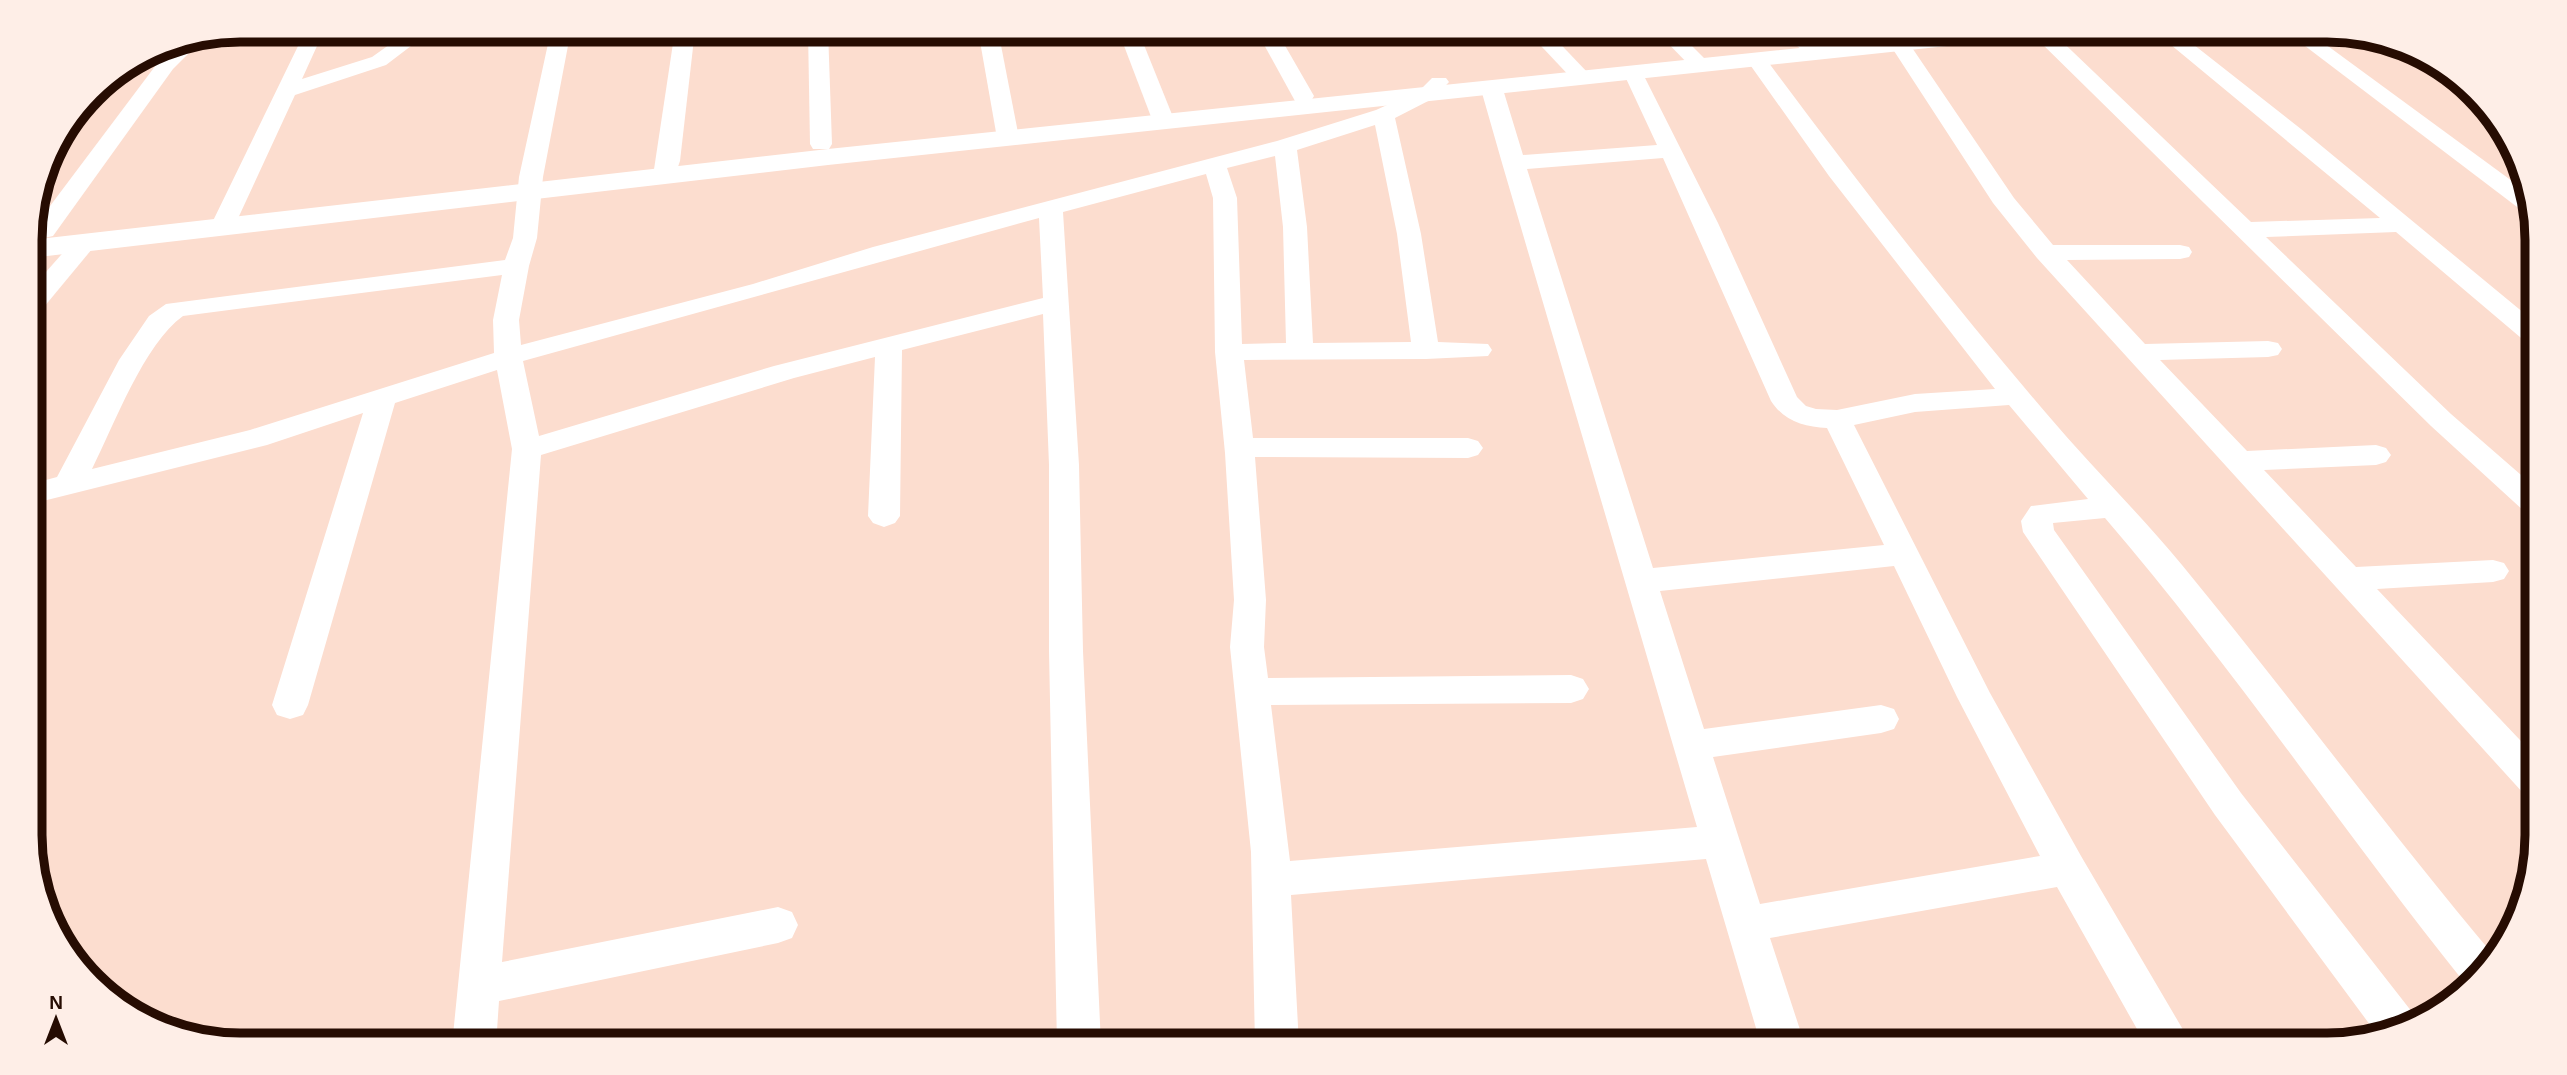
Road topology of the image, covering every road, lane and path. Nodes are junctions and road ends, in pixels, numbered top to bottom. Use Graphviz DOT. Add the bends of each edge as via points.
graph roads {
  1 [pos="405,42"];
  2 [pos="559,42"];
  3 [pos="683,42"];
  4 [pos="818,42"];
  5 [pos="990,42"];
  6 [pos="1133,42"];
  7 [pos="1273,42"];
  8 [pos="1547,42"];
  9 [pos="1677,42"];
  10 [pos="1806,42"];
  11 [pos="1898,42"];
  12 [pos="2065,42"];
  13 [pos="2178,42"];
  14 [pos="2310,42"];
  15 [pos="307,46"];
  16 [pos="180,52"];
  17 [pos="176,56"];
  18 [pos="164,57"];
  19 [pos="1756,59"];
  20 [pos="1695,60"];
  21 [pos="1576,72"];
  22 [pos="1633,72"];
  23 [pos="1491,86"];
  24 [pos="1433,88"];
  25 [pos="286,91"];
  26 [pos="1303,96"];
  27 [pos="1384,115"];
  28 [pos="1162,116"];
  29 [pos="1007,132"];
  30 [pos="821,144"];
  31 [pos="1285,146"];
  32 [pos="1672,151"];
  33 [pos="1513,163"];
  34 [pos="1215,165"];
  35 [pos="667,169"];
  36 [pos="530,185"];
  37 [pos="2520,198"];
  38 [pos="1051,208"];
  39 [pos="225,220"];
  40 [pos="2402,225"];
  41 [pos="42,229"];
  42 [pos="2244,230"];
  43 [pos="42,237"];
  44 [pos="42,239"];
  45 [pos="85,243"];
  46 [pos="2180,252"];
  47 [pos="2046,253"];
  48 [pos="516,266"];
  49 [pos="42,293"];
  50 [pos="1054,303"];
  51 [pos="2525,328"];
  52 [pos="889,345"];
  53 [pos="2268,349"];
  54 [pos="1478,350"];
  55 [pos="1426,351"];
  56 [pos="1229,352"];
  57 [pos="1300,352"];
  58 [pos="2138,352"];
  59 [pos="508,357"];
  60 [pos="2016,396"];
  61 [pos="382,398"];
  62 [pos="1837,419"];
  63 [pos="1239,447"];
  64 [pos="1468,448"];
  65 [pos="527,449"];
  66 [pos="2376,455"];
  67 [pos="2239,461"];
  68 [pos="69,484"];
  69 [pos="42,491"];
  70 [pos="2525,495"];
  71 [pos="2113,507"];
  72 [pos="884,516"];
  73 [pos="1902,554"];
  74 [pos="2493,571"];
  75 [pos="2348,579"];
  76 [pos="1642,581"];
  77 [pos="1571,689"];
  78 [pos="1252,692"];
  79 [pos="290,705"];
  80 [pos="1881,719"];
  81 [pos="1692,746"];
  82 [pos="2525,770"];
  83 [pos="1721,841"];
  84 [pos="2067,868"];
  85 [pos="1271,880"];
  86 [pos="1746,924"];
  87 [pos="778,925"];
  88 [pos="2476,965"];
  89 [pos="478,986"];
  90 [pos="2393,1021"];
  91 [pos="475,1033"];
  92 [pos="1079,1033"];
  93 [pos="1277,1033"];
  94 [pos="1779,1033"];
  95 [pos="2163,1033"];
  1 -- 25 [label="street" via="379,61"];
  2 -- 36 [label="street"];
  3 -- 35 [label="street"];
  4 -- 30 [label="street"];
  5 -- 29 [label="street"];
  6 -- 28 [label="street"];
  7 -- 26 [label="street"];
  8 -- 21 [label="street"];
  9 -- 20 [label="street"];
  10 -- 19 [label="main road"];
  10 -- 20 [label="main road"];
  11 -- 47 [label="street" via="2005,203"];
  12 -- 42 [label="street"];
  13 -- 40 [label="street"];
  14 -- 37 [label="street"];
  15 -- 25 [label="street"];
  16 -- 17 [label="street"];
  17 -- 18 [label="street"];
  17 -- 41 [label="street"];
  19 -- 20 [label="main road"];
  19 -- 60 [label="street" via="1861,202"];
  20 -- 21 [label="main road"];
  20 -- 22 [label="main road"];
  21 -- 22 [label="main road"];
  21 -- 23 [label="main road"];
  21 -- 24 [label="main road"];
  22 -- 32 [label="street"];
  23 -- 24 [label="main road"];
  23 -- 33 [label="street"];
  24 -- 26 [label="main road"];
  24 -- 27 [label="street"];
  24 -- 28 [label="main road"];
  25 -- 39 [label="street"];
  26 -- 28 [label="main road"];
  27 -- 31 [label="street"];
  27 -- 55 [label="street" via="1409,234"];
  28 -- 29 [label="main road"];
  29 -- 30 [label="main road"];
  29 -- 35 [label="main road"];
  30 -- 35 [label="main road"];
  31 -- 34 [label="street"];
  31 -- 57 [label="street" via="1295,227"];
  32 -- 33 [label="street"];
  32 -- 62 [label="street" via="1785,401 1796,412"];
  33 -- 76 [label="street"];
  34 -- 38 [label="street"];
  34 -- 56 [label="street" via="1225,198"];
  35 -- 36 [label="main road"];
  36 -- 39 [label="main road"];
  36 -- 48 [label="street" via="525,238"];
  38 -- 50 [label="street"];
  38 -- 59 [label="street"];
  39 -- 43 [label="main road"];
  39 -- 45 [label="main road"];
  40 -- 42 [label="street"];
  40 -- 51 [label="street"];
  42 -- 70 [label="street"];
  44 -- 45 [label="main road"];
  45 -- 49 [label="street"];
  46 -- 47 [label="street"];
  47 -- 58 [label="street"];
  48 -- 59 [label="street" via="506,320"];
  48 -- 68 [label="street" via="190,307 164,315 133,360"];
  50 -- 52 [label="street"];
  50 -- 92 [label="street" via="1064,465"];
  52 -- 65 [label="street"];
  52 -- 72 [label="street"];
  53 -- 58 [label="street"];
  54 -- 55 [label="street"];
  55 -- 57 [label="street"];
  56 -- 57 [label="street"];
  56 -- 63 [label="street"];
  58 -- 67 [label="street"];
  59 -- 61 [label="street"];
  59 -- 65 [label="street"];
  60 -- 62 [label="street" via="1915,403"];
  60 -- 71 [label="street"];
  61 -- 68 [label="street" via="257,438"];
  61 -- 79 [label="street"];
  62 -- 73 [label="street"];
  63 -- 64 [label="street"];
  63 -- 78 [label="street"];
  65 -- 89 [label="street"];
  66 -- 67 [label="street"];
  67 -- 75 [label="street"];
  68 -- 69 [label="street"];
  71 -- 88 [label="street" via="2170,572"];
  71 -- 90 [label="street" via="2042,513 2039,531 2228,804"];
  73 -- 76 [label="street"];
  73 -- 84 [label="street"];
  74 -- 75 [label="street"];
  75 -- 82 [label="street"];
  76 -- 81 [label="street"];
  77 -- 78 [label="street"];
  78 -- 85 [label="street"];
  80 -- 81 [label="street"];
  81 -- 83 [label="street"];
  83 -- 85 [label="street"];
  83 -- 86 [label="street"];
  84 -- 86 [label="street"];
  84 -- 95 [label="street"];
  85 -- 93 [label="street"];
  86 -- 94 [label="street"];
  87 -- 89 [label="street"];
  89 -- 91 [label="street"];
}
